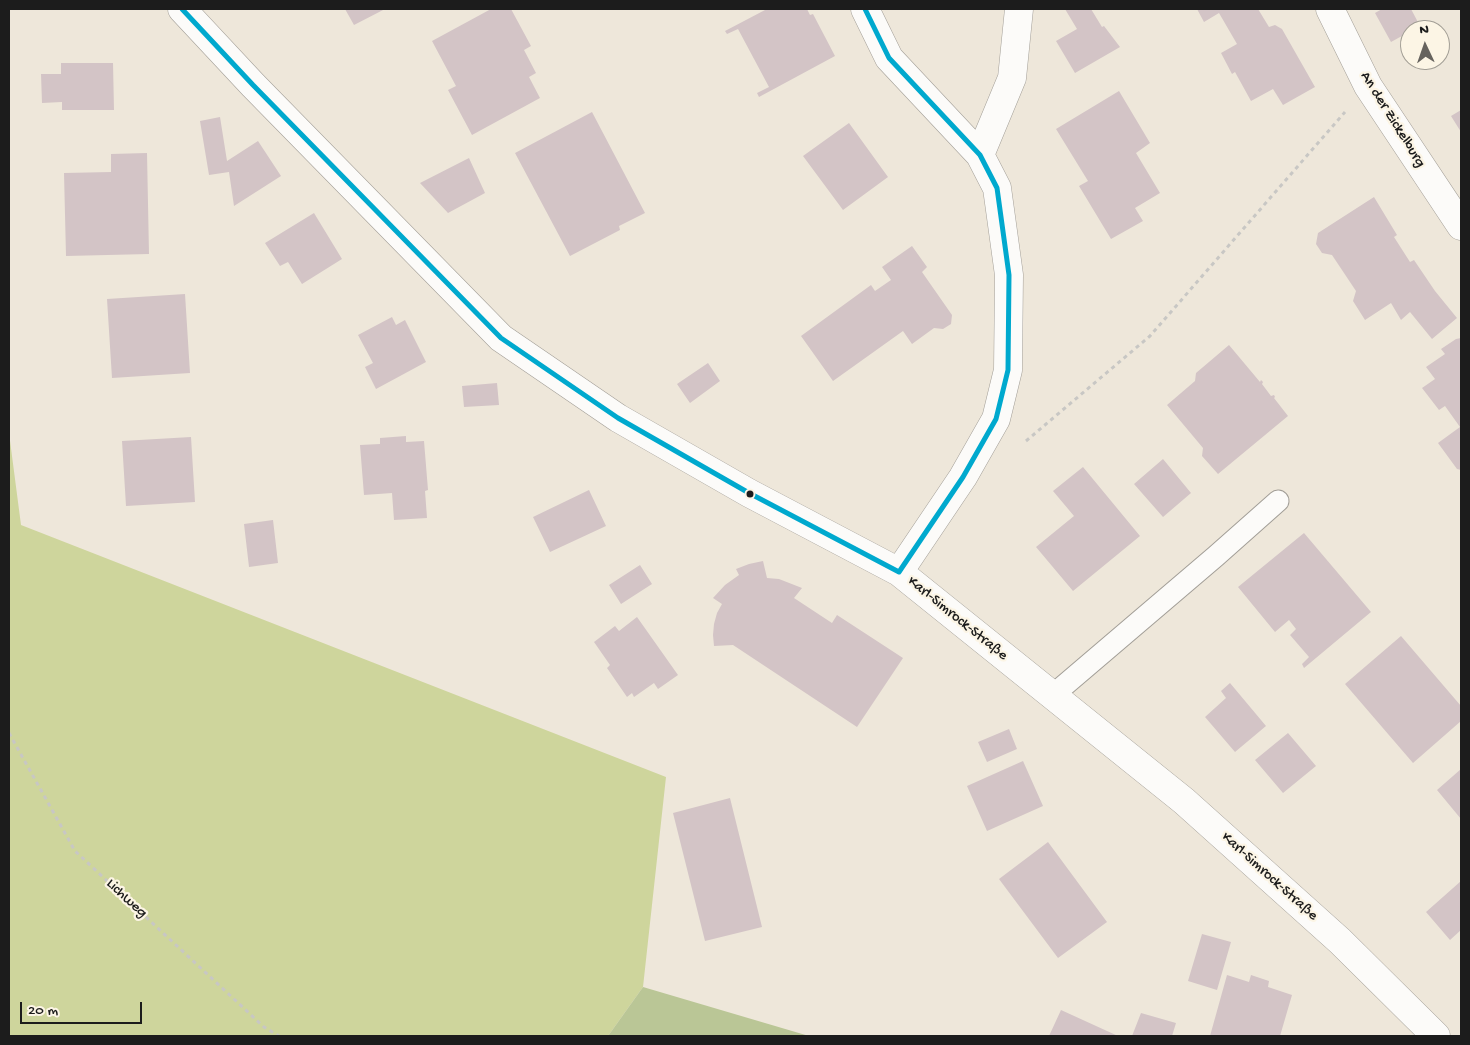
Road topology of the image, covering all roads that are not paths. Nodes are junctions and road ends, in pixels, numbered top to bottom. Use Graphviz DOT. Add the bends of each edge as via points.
graph roads {
  1 [pos="182,9"];
  2 [pos="865,9"];
  3 [pos="1019,9"];
  4 [pos="1330,9"];
  5 [pos="980,155"];
  6 [pos="1461,226"];
  7 [pos="1278,500"];
  8 [pos="899,572"];
  9 [pos="1053,695"];
  10 [pos="1436,1036"];
  1 -- 8 [label="street, Karl-Simrock-Straße" via="501,338 618,418 749,493"];
  2 -- 5 [label="street" via="889,58"];
  3 -- 5 [label="street" via="1012,78"];
  4 -- 6 [label="street, An der Zickelburg" via="1368,86"];
  5 -- 8 [label="street" via="997,188 1009,276 1008,370 996,419 963,477"];
  7 -- 9 [label="lane"];
  8 -- 9 [label="street, Karl-Simrock-Straße"];
  9 -- 10 [label="street, Karl-Simrock-Straße" via="1184,801 1340,941"];
}
